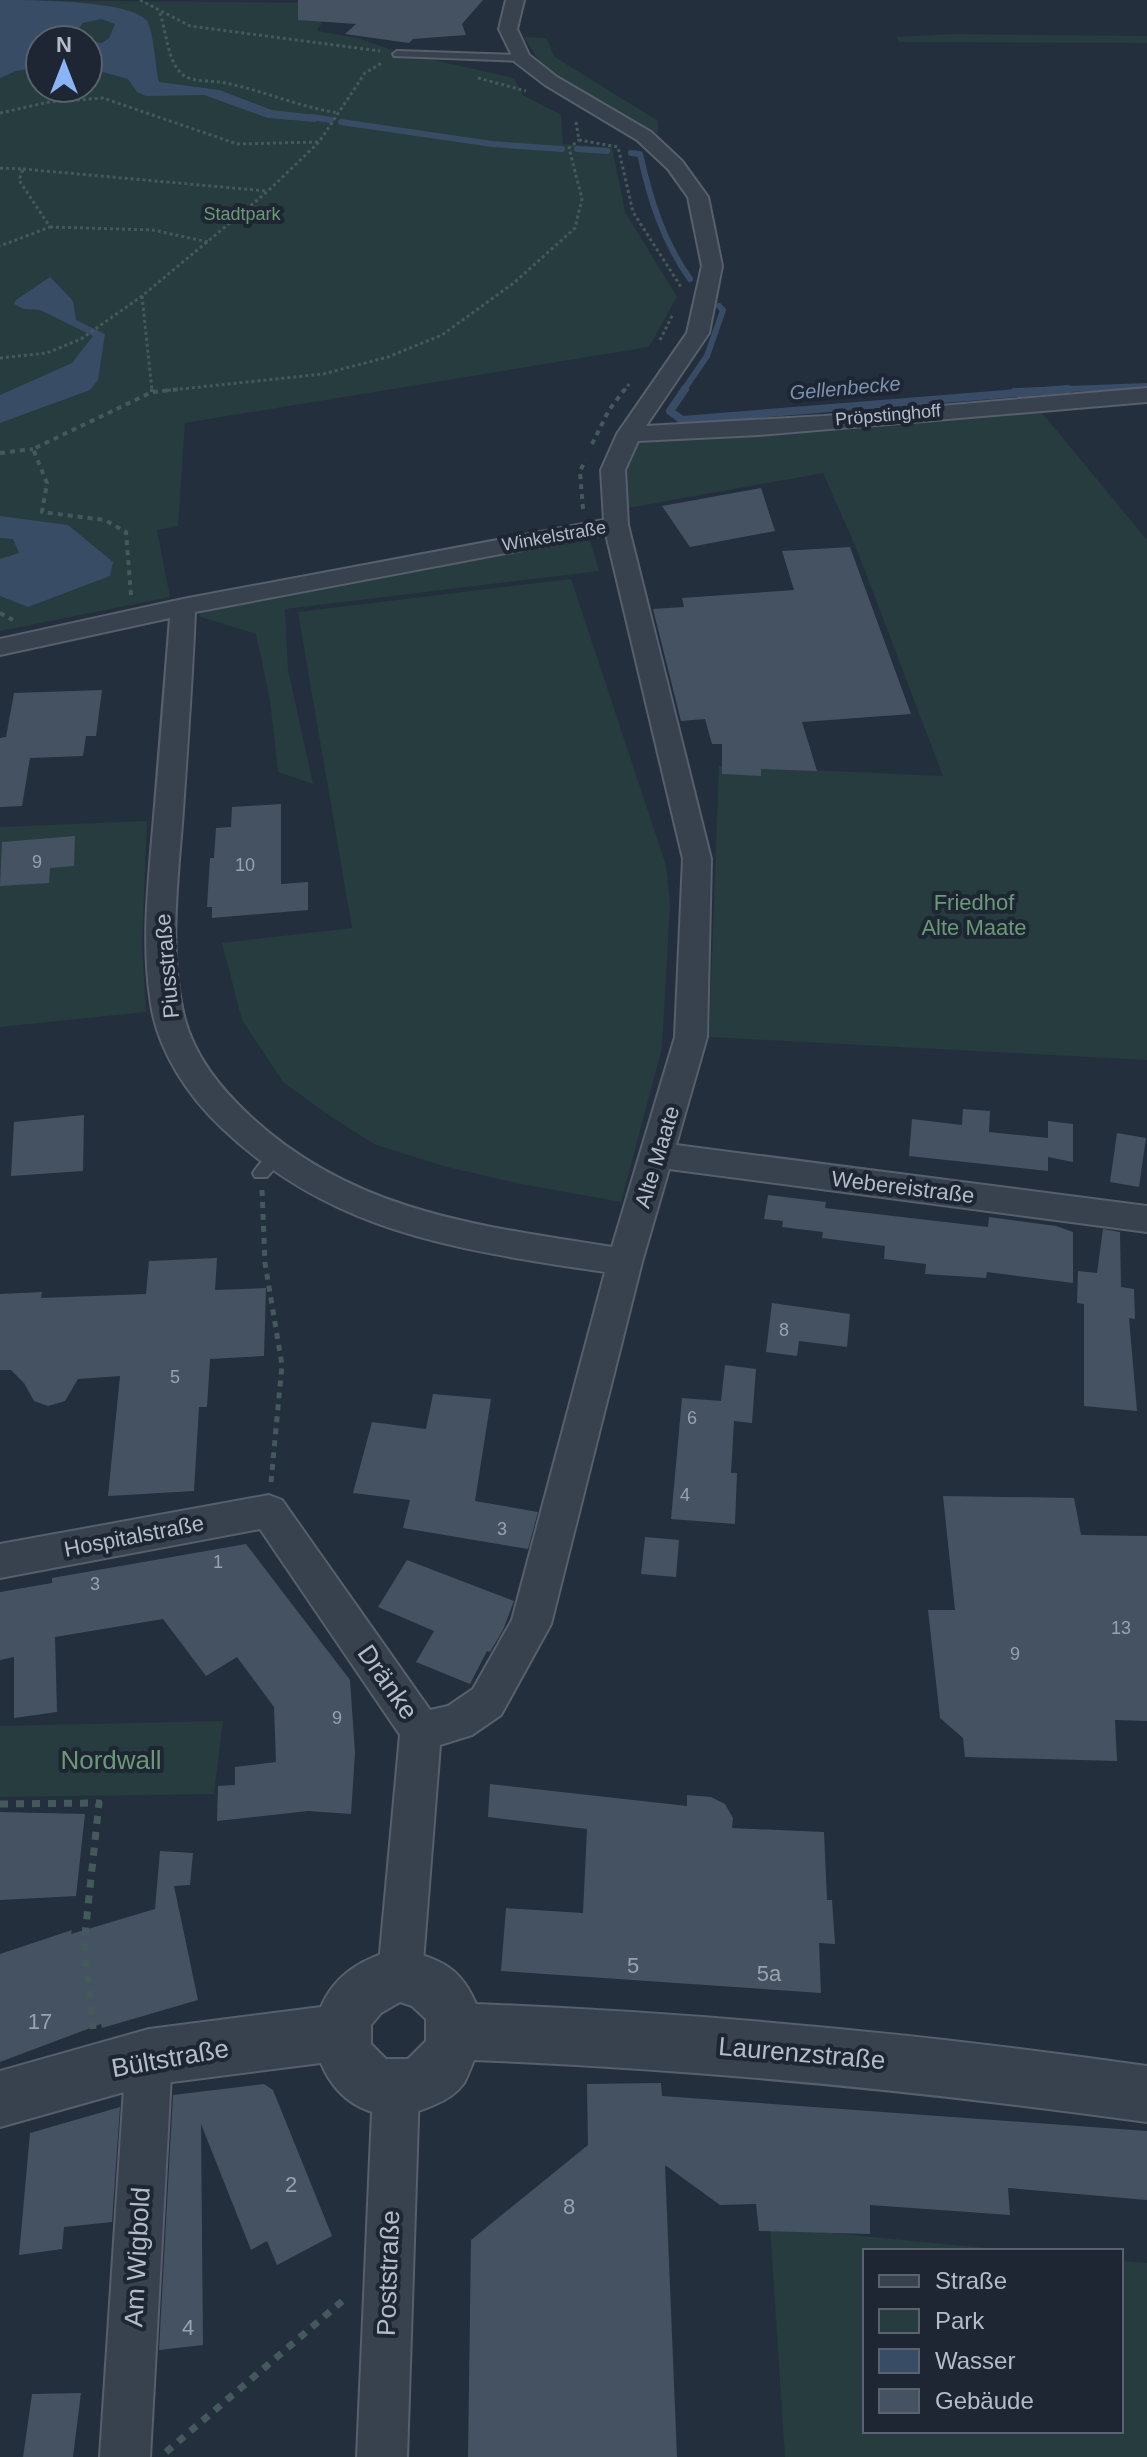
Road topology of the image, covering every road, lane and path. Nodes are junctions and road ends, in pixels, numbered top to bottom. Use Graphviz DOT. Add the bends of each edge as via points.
graph roads {
  1 [pos="140,0"];
  2 [pos="515,0"];
  3 [pos="160,13"];
  4 [pos="397,54"];
  5 [pos="514,58"];
  6 [pos="526,92"];
  7 [pos="0,113"];
  8 [pos="339,113"];
  9 [pos="575,115"];
  10 [pos="579,140"];
  11 [pos="319,142"];
  12 [pos="0,168"];
  13 [pos="23,169"];
  14 [pos="267,192"];
  15 [pos="50,227"];
  16 [pos="209,242"];
  17 [pos="0,246"];
  18 [pos="684,293"];
  19 [pos="142,296"];
  20 [pos="678,305"];
  21 [pos="655,351"];
  22 [pos="0,358"];
  23 [pos="636,374"];
  24 [pos="152,392"];
  25 [pos="1147,395"];
  26 [pos="597,431"];
  27 [pos="629,434"];
  28 [pos="33,449"];
  29 [pos="0,453"];
  30 [pos="616,525"];
  31 [pos="183,607"];
  32 [pos="0,613"];
  33 [pos="143,617"];
  34 [pos="12,620"];
  35 [pos="0,647"];
  36 [pos="658,1155"];
  37 [pos="268,1166"];
  38 [pos="1147,1219"];
  39 [pos="625,1262"];
  40 [pos="269,1511"];
  41 [pos="0,1561"];
  42 [pos="421,1731"];
  43 [pos="0,1804"];
  44 [pos="400,1975"];
  45 [pos="456,2031"];
  46 [pos="342,2032"];
  47 [pos="149,2057"];
  48 [pos="97,2072"];
  49 [pos="396,2089"];
  50 [pos="1147,2094"];
  51 [pos="0,2099"];
  52 [pos="387,2262"];
  53 [pos="125,2457"];
  54 [pos="160,2457"];
  55 [pos="382,2457"];
  1 -- 3 [label="path"];
  2 -- 5 [label="street" via="508,29"];
  3 -- 4 [label="path" via="190,26"];
  3 -- 8 [label="path" via="170,50 189,79"];
  4 -- 5 [label="lane"];
  4 -- 8 [label="path" via="365,73"];
  5 -- 6 [label="path"];
  5 -- 27 [label="street, Winkelstraße" via="644,136 698,197 712,266 698,333"];
  7 -- 11 [label="path" via="103,98 225,142"];
  8 -- 11 [label="path"];
  9 -- 10 [label="path"];
  10 -- 18 [label="path" via="618,147 633,212"];
  10 -- 24 [label="path" via="569,148 582,199 575,228 515,282 442,335 388,357 323,374"];
  11 -- 14 [label="path"];
  12 -- 13 [label="path"];
  13 -- 14 [label="path"];
  13 -- 15 [label="path" via="19,180"];
  14 -- 16 [label="path"];
  15 -- 16 [label="path" via="153,230"];
  15 -- 17 [label="path"];
  16 -- 19 [label="path"];
  19 -- 22 [label="path" via="81,339 47,353"];
  19 -- 24 [label="path"];
  20 -- 21 [label="path"];
  23 -- 26 [label="path"];
  24 -- 28 [label="path"];
  25 -- 27 [label="street, Pröpstinghoff"];
  27 -- 30 [label="street, Winkelstraße" via="613,470"];
  28 -- 29 [label="path"];
  28 -- 33 [label="path" via="47,483 42,512 105,520 126,532 131,594"];
  30 -- 31 [label="street, Winkelstraße"];
  30 -- 36 [label="street, Alte Maate" via="697,859 691,1037"];
  31 -- 33 [label="street, Winkelstraße"];
  31 -- 37 [label="street, Piusstraße" via="161,905 167,1007 179,1049"];
  32 -- 34 [label="path"];
  33 -- 35 [label="street, Winkelstraße"];
  36 -- 38 [label="street, Webereistraße"];
  36 -- 39 [label="street, Alte Maate"];
  37 -- 39 [label="street, Piusstraße" via="360,1207 401,1219 477,1238"];
  37 -- 40 [label="path" via="265,1263 282,1365"];
  39 -- 42 [label="street, Alte Maate" via="531,1624 487,1702 458,1722"];
  40 -- 41 [label="street, Hospitalstraße"];
  40 -- 42 [label="street, Dränke"];
  42 -- 44 [label="street, Dränke"];
  43 -- 48 [label="path" via="99,1803 84,1944"];
  44 -- 45 [label="street" via="422,1978 442,1992"];
  44 -- 46 [label="street" via="361,1991"];
  45 -- 49 [label="street" via="444,2064 422,2083"];
  45 -- 50 [label="street, Laurenzstraße" via="647,2039 986,2070"];
  46 -- 47 [label="street, Bültstraße"];
  46 -- 49 [label="street" via="355,2070 373,2084"];
  47 -- 48 [label="street, Bültstraße"];
  47 -- 53 [label="street, Am Wigbold"];
  48 -- 51 [label="street, Bültstraße"];
  49 -- 52 [label="street, Poststraße"];
  52 -- 54 [label="path"];
  52 -- 55 [label="street, Poststraße"];
}
